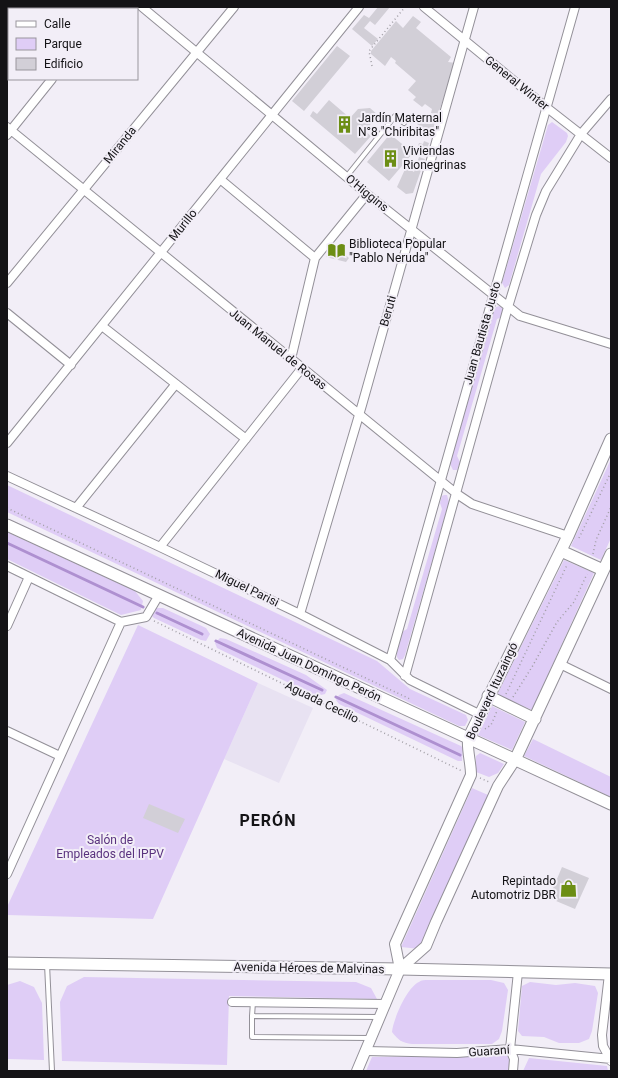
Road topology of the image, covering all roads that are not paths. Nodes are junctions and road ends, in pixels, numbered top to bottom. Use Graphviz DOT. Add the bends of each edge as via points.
graph roads {
  1 [pos="142,7"];
  2 [pos="234,7"];
  3 [pos="359,7"];
  4 [pos="424,7"];
  5 [pos="474,7"];
  6 [pos="575,7"];
  7 [pos="464,40"];
  8 [pos="197,52"];
  9 [pos="51,80"];
  10 [pos="611,99"];
  11 [pos="546,107"];
  12 [pos="272,115"];
  13 [pos="404,123"];
  14 [pos="8,131"];
  15 [pos="581,134"];
  16 [pos="611,158"];
  17 [pos="347,176"];
  18 [pos="220,179"];
  19 [pos="84,190"];
  20 [pos="367,194"];
  21 [pos="412,228"];
  22 [pos="161,253"];
  23 [pos="315,258"];
  24 [pos="7,284"];
  25 [pos="494,295"];
  26 [pos="508,307"];
  27 [pos="7,313"];
  28 [pos="102,326"];
  29 [pos="611,344"];
  30 [pos="291,359"];
  31 [pos="71,365"];
  32 [pos="302,368"];
  33 [pos="175,385"];
  34 [pos="358,415"];
  35 [pos="246,439"];
  36 [pos="611,439"];
  37 [pos="7,443"];
  38 [pos="7,476"];
  39 [pos="440,481"];
  40 [pos="457,494"];
  41 [pos="76,508"];
  42 [pos="7,525"];
  43 [pos="568,536"];
  44 [pos="160,547"];
  45 [pos="566,553"];
  46 [pos="611,554"];
  47 [pos="7,566"];
  48 [pos="603,570"];
  49 [pos="29,576"];
  50 [pos="159,595"];
  51 [pos="300,614"];
  52 [pos="121,622"];
  53 [pos="7,626"];
  54 [pos="390,660"];
  55 [pos="560,664"];
  56 [pos="405,676"];
  57 [pos="611,689"];
  58 [pos="488,696"];
  59 [pos="479,714"];
  60 [pos="535,719"];
  61 [pos="7,731"];
  62 [pos="470,733"];
  63 [pos="60,756"];
  64 [pos="515,760"];
  65 [pos="611,804"];
  66 [pos="10,860"];
  67 [pos="7,874"];
  68 [pos="7,963"];
  69 [pos="47,964"];
  70 [pos="400,969"];
  71 [pos="518,972"];
  72 [pos="610,974"];
  73 [pos="232,1002"];
  74 [pos="252,1002"];
  75 [pos="386,1004"];
  76 [pos="252,1016"];
  77 [pos="380,1017"];
  78 [pos="372,1038"];
  79 [pos="510,1049"];
  80 [pos="366,1051"];
  81 [pos="611,1060"];
  82 [pos="52,1071"];
  83 [pos="357,1071"];
  84 [pos="513,1071"];
  1 -- 8 [label="street, O'Higgins"];
  2 -- 8 [label="street, Miranda"];
  3 -- 12 [label="street, Murillo"];
  4 -- 7 [label="street, General Winter"];
  5 -- 7 [label="street, Beruti"];
  6 -- 11 [label="street, Juan Bautista Justo"];
  7 -- 11 [label="street, General Winter"];
  7 -- 21 [label="street, Beruti"];
  8 -- 12 [label="street, O'Higgins"];
  8 -- 19 [label="street, Miranda"];
  9 -- 14 [label="street"];
  10 -- 15 [label="street, Juan Bautista Justo"];
  11 -- 15 [label="street, General Winter"];
  11 -- 25 [label="street, Juan Bautista Justo"];
  12 -- 17 [label="street, O'Higgins"];
  12 -- 18 [label="street, Murillo"];
  13 -- 17 [label="lane" via="395,116"];
  14 -- 19 [label="street, Juan Manuel de Rosas"];
  15 -- 16 [label="street, General Winter"];
  15 -- 26 [label="street, Juan Bautista Justo" via="546,190"];
  17 -- 20 [label="street, O'Higgins"];
  18 -- 22 [label="street, Murillo"];
  18 -- 23 [label="street"];
  19 -- 22 [label="street, Juan Manuel de Rosas"];
  19 -- 24 [label="street, Miranda"];
  20 -- 21 [label="street, O'Higgins"];
  20 -- 23 [label="street"];
  21 -- 25 [label="street, O'Higgins"];
  21 -- 34 [label="street, Beruti"];
  22 -- 28 [label="street, Murillo"];
  22 -- 30 [label="street, Juan Manuel de Rosas"];
  23 -- 30 [label="street"];
  25 -- 26 [label="street, O'Higgins"];
  25 -- 39 [label="street, Juan Bautista Justo"];
  26 -- 29 [label="street, O'Higgins" via="520,316"];
  26 -- 40 [label="street, Juan Bautista Justo"];
  27 -- 31 [label="street"];
  28 -- 31 [label="street, Murillo"];
  28 -- 33 [label="street"];
  30 -- 32 [label="street, Juan Manuel de Rosas"];
  31 -- 37 [label="street, Murillo"];
  32 -- 34 [label="street, Juan Manuel de Rosas"];
  32 -- 35 [label="street"];
  33 -- 35 [label="street"];
  33 -- 41 [label="street"];
  34 -- 39 [label="street, Juan Manuel de Rosas"];
  34 -- 51 [label="street, Beruti"];
  35 -- 44 [label="street"];
  36 -- 43 [label="main road, Boulevard Ituzaingó"];
  38 -- 41 [label="street, Miguel Parisi"];
  39 -- 40 [label="street, Juan Manuel de Rosas"];
  39 -- 54 [label="street, Juan Bautista Justo"];
  40 -- 43 [label="street, Juan Manuel de Rosas" via="472,504"];
  40 -- 56 [label="street, Juan Bautista Justo"];
  41 -- 44 [label="street, Miguel Parisi"];
  42 -- 50 [label="main road, Avenida Juan Domingo Perón"];
  43 -- 45 [label="main road, Boulevard Ituzaingó"];
  44 -- 51 [label="street, Miguel Parisi"];
  45 -- 48 [label="main road"];
  45 -- 58 [label="main road, Boulevard Ituzaingó"];
  46 -- 48 [label="main road"];
  47 -- 49 [label="street"];
  48 -- 55 [label="main road"];
  49 -- 52 [label="street"];
  49 -- 53 [label="street"];
  50 -- 52 [label="street" via="146,617"];
  50 -- 62 [label="main road, Avenida Juan Domingo Perón"];
  51 -- 54 [label="street, Miguel Parisi"];
  52 -- 63 [label="street"];
  54 -- 56 [label="street, Miguel Parisi"];
  55 -- 57 [label="street"];
  55 -- 60 [label="main road"];
  56 -- 59 [label="street, Miguel Parisi"];
  58 -- 59 [label="main road, Boulevard Ituzaingó"];
  58 -- 60 [label="main road"];
  59 -- 62 [label="main road, Boulevard Ituzaingó"];
  60 -- 64 [label="main road"];
  61 -- 63 [label="street"];
  62 -- 64 [label="main road, Avenida Juan Domingo Perón"];
  62 -- 70 [label="street, Boulevard Ituzaingó" via="467,750 471,775 395,944"];
  63 -- 66 [label="street"];
  64 -- 65 [label="main road, Avenida Juan Domingo Perón"];
  64 -- 70 [label="street" via="498,786 426,946"];
  66 -- 67 [label="street"];
  68 -- 69 [label="main road, Avenida Héroes de Malvinas"];
  69 -- 70 [label="main road, Avenida Héroes de Malvinas"];
  69 -- 82 [label="lane"];
  70 -- 71 [label="main road, Avenida Héroes de Malvinas"];
  70 -- 75 [label="street"];
  71 -- 72 [label="main road, Avenida Héroes de Malvinas"];
  71 -- 79 [label="street"];
  72 -- 81 [label="street" via="602,1035 603,1046"];
  73 -- 74 [label="street"];
  74 -- 75 [label="street"];
  74 -- 76 [label="lane"];
  75 -- 77 [label="street"];
  76 -- 77 [label="lane"];
  76 -- 78 [label="lane" via="252,1037"];
  77 -- 78 [label="street"];
  78 -- 80 [label="street"];
  79 -- 80 [label="street, Guaraní" via="456,1053"];
  79 -- 81 [label="street, Guaraní"];
  79 -- 84 [label="street" via="514,1059"];
  80 -- 83 [label="street"];
}
